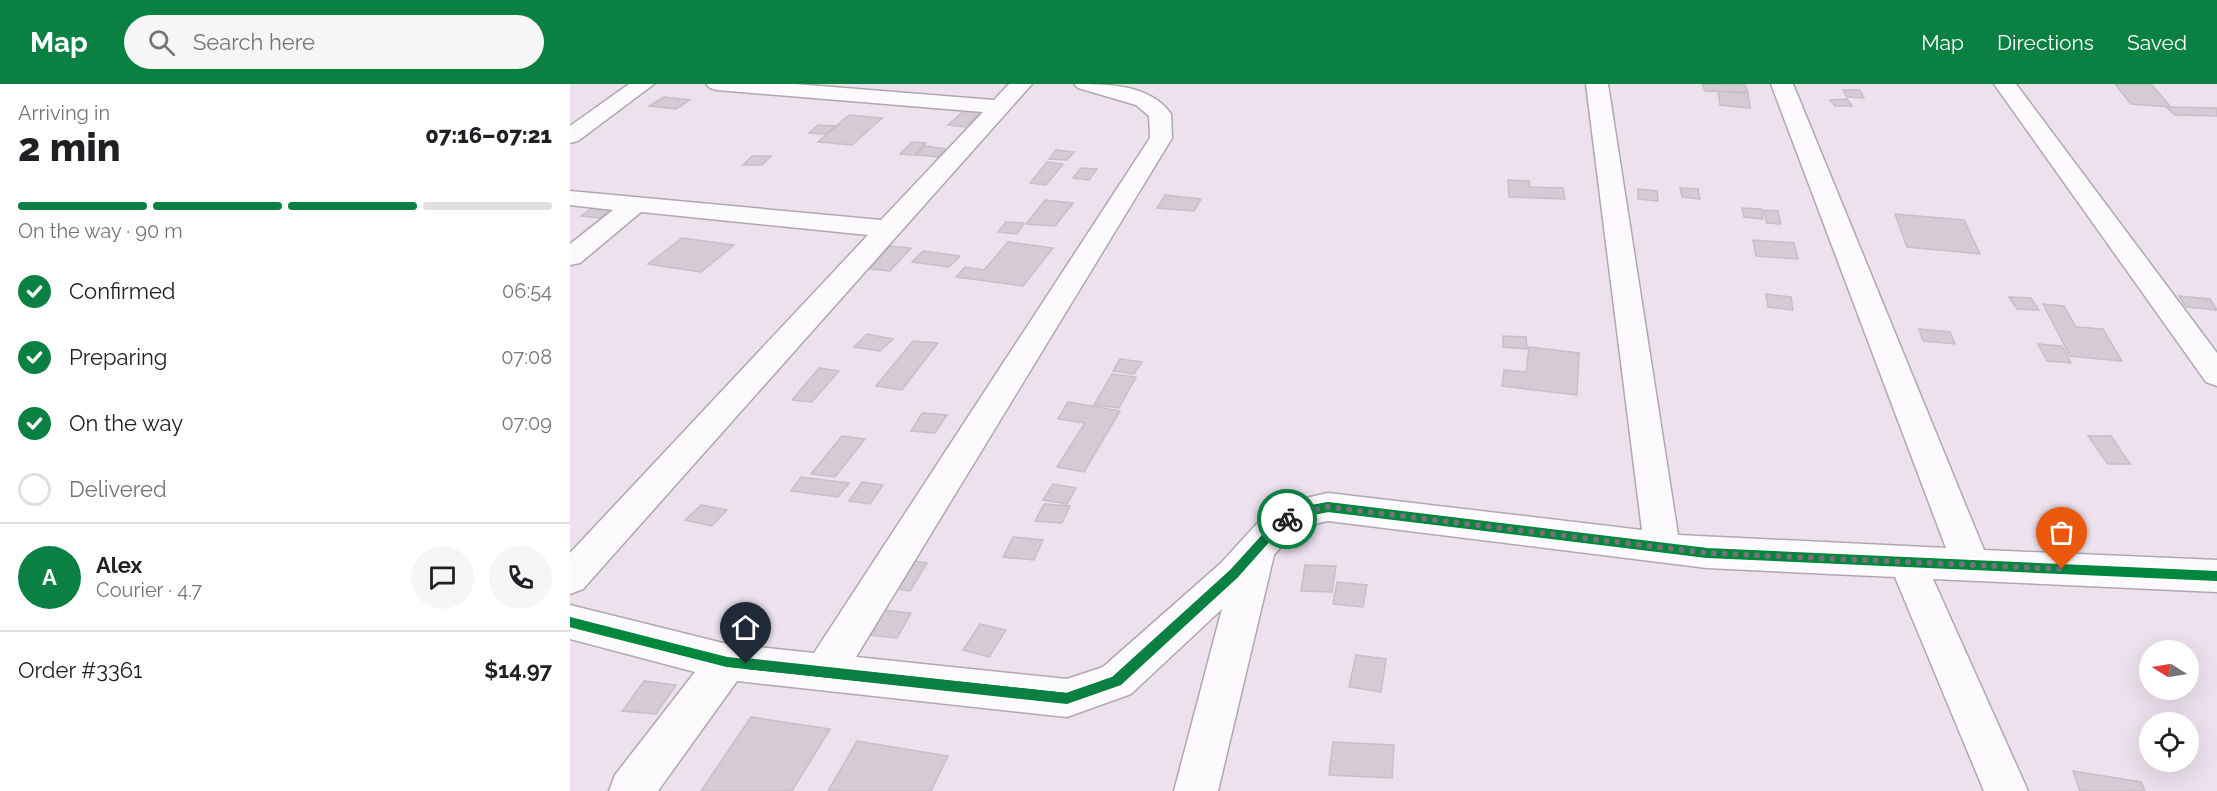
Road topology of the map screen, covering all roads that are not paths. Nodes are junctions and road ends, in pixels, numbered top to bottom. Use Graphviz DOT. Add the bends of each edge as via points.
graph roads {
  1 [pos="643,84"];
  2 [pos="717,84"];
  3 [pos="1021,84"];
  4 [pos="1085,84"];
  5 [pos="1597,84"];
  6 [pos="1782,84"];
  7 [pos="2005,84"];
  8 [pos="1000,107"];
  9 [pos="570,136"];
  10 [pos="570,198"];
  11 [pos="636,204"];
  12 [pos="889,230"];
  13 [pos="570,257"];
  14 [pos="2217,375"];
  15 [pos="1662,547"];
  16 [pos="1256,549"];
  17 [pos="1907,562"];
  18 [pos="1971,565"];
  19 [pos="2217,576"];
  20 [pos="570,578"];
  21 [pos="570,622"];
  22 [pos="727,662"];
  23 [pos="824,672"];
  24 [pos="631,791"];
  25 [pos="1196,791"];
  26 [pos="2006,791"];
  1 -- 9 [label="street"];
  2 -- 8 [label="street"];
  3 -- 8 [label="street"];
  4 -- 23 [label="street" via="1144,100 1160,114 1161,138"];
  5 -- 15 [label="street"];
  6 -- 18 [label="street"];
  7 -- 14 [label="street"];
  8 -- 12 [label="street"];
  10 -- 11 [label="street"];
  11 -- 12 [label="street"];
  11 -- 13 [label="street"];
  12 -- 20 [label="street"];
  15 -- 16 [label="street" via="1328,507 1296,513"];
  15 -- 17 [label="street" via="1707,553"];
  16 -- 23 [label="street" via="1234,574 1116,681 1067,698"];
  16 -- 25 [label="street"];
  17 -- 18 [label="street"];
  17 -- 26 [label="street"];
  18 -- 19 [label="street"];
  21 -- 22 [label="street"];
  22 -- 23 [label="street"];
  22 -- 24 [label="street"];
}
